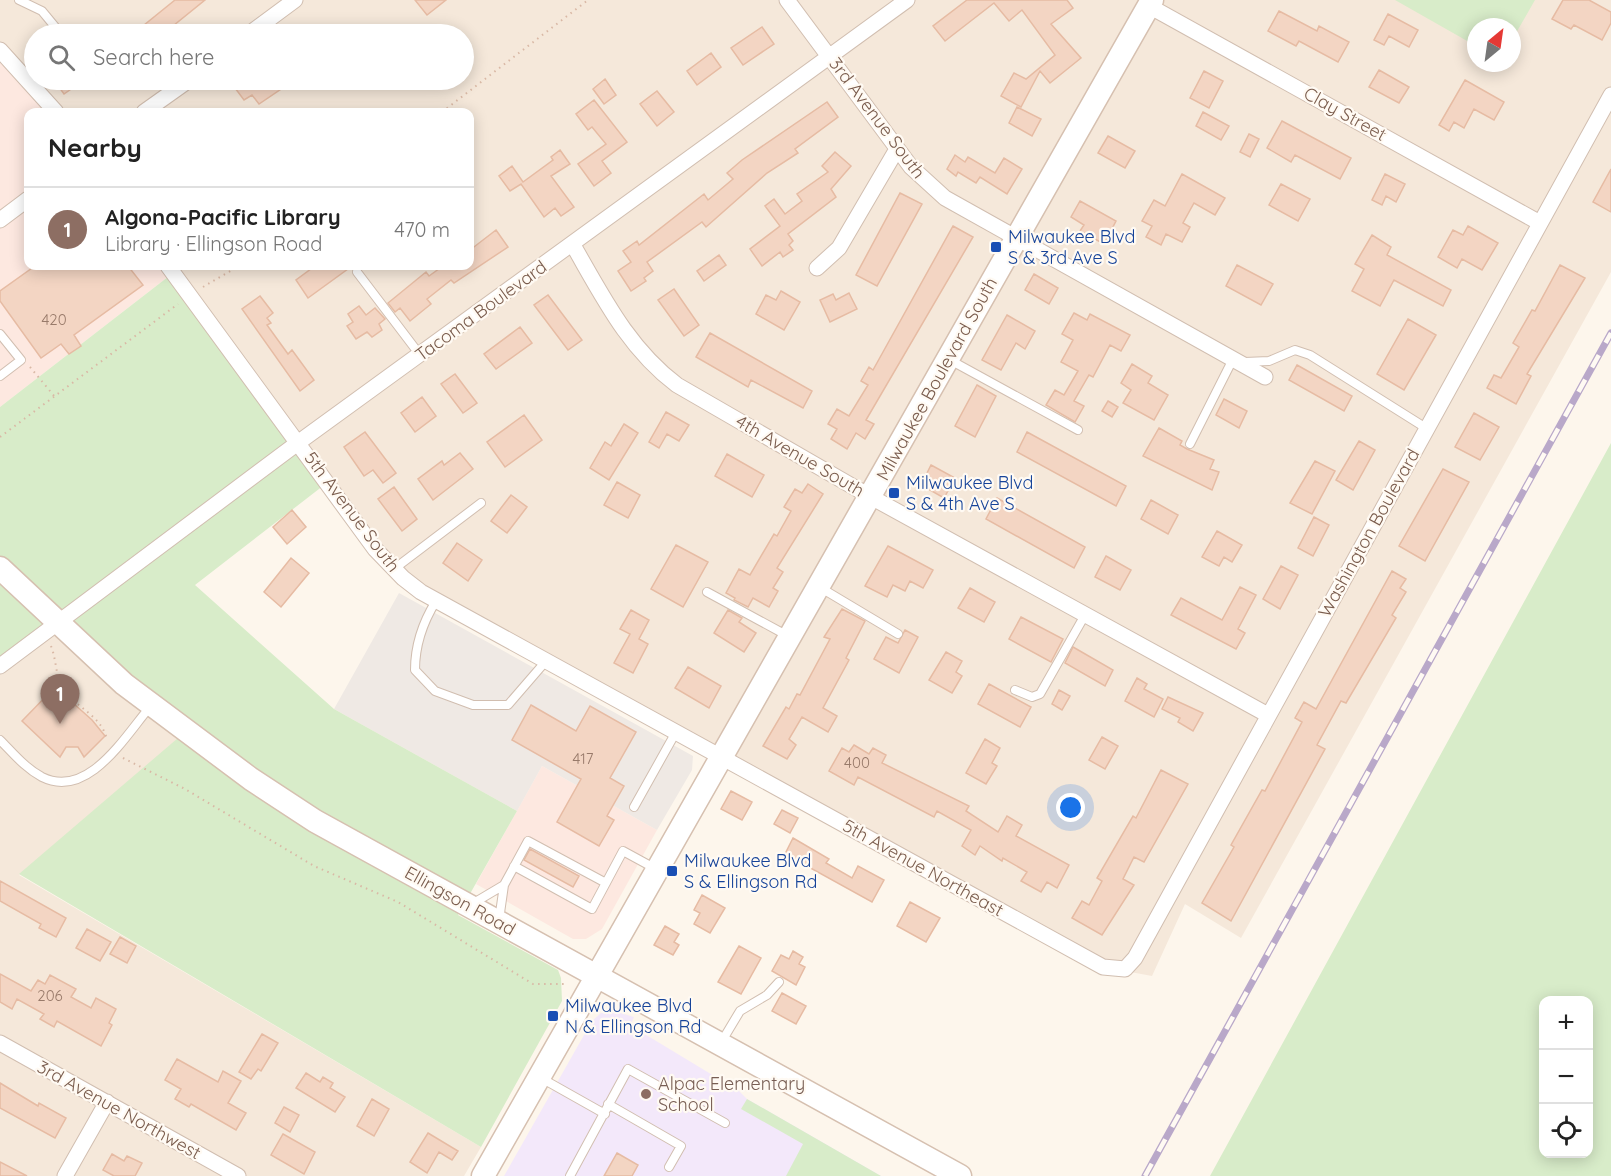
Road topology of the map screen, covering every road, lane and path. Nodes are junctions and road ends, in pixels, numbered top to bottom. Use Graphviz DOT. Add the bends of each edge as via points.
graph roads {
  1 [pos="19,0"];
  2 [pos="296,0"];
  3 [pos="588,0"];
  4 [pos="787,0"];
  5 [pos="907,0"];
  6 [pos="1151,3"];
  7 [pos="53,24"];
  8 [pos="263,24"];
  9 [pos="0,50"];
  10 [pos="831,57"];
  11 [pos="24,77"];
  12 [pos="474,87"];
  13 [pos="36,90"];
  14 [pos="175,90"];
  15 [pos="471,90"];
  16 [pos="1611,95"];
  17 [pos="52,108"];
  18 [pos="150,108"];
  19 [pos="447,108"];
  20 [pos="897,149"];
  21 [pos="24,202"];
  22 [pos="0,220"];
  23 [pos="1540,222"];
  24 [pos="1016,240"];
  25 [pos="573,244"];
  26 [pos="817,268"];
  27 [pos="171,270"];
  28 [pos="232,270"];
  29 [pos="357,272"];
  30 [pos="189,295"];
  31 [pos="0,334"];
  32 [pos="420,355"];
  33 [pos="948,359"];
  34 [pos="21,360"];
  35 [pos="1237,361"];
  36 [pos="0,376"];
  37 [pos="1265,377"];
  38 [pos="55,397"];
  39 [pos="1426,428"];
  40 [pos="1078,430"];
  41 [pos="0,437"];
  42 [pos="299,442"];
  43 [pos="1190,444"];
  44 [pos="871,497"];
  45 [pos="481,503"];
  46 [pos="0,568"];
  47 [pos="394,569"];
  48 [pos="820,587"];
  49 [pos="707,592"];
  50 [pos="436,601"];
  51 [pos="1085,615"];
  52 [pos="48,630"];
  53 [pos="898,634"];
  54 [pos="792,638"];
  55 [pos="546,660"];
  56 [pos="0,666"];
  57 [pos="1015,690"];
  58 [pos="151,706"];
  59 [pos="1268,715"];
  60 [pos="676,732"];
  61 [pos="0,740"];
  62 [pos="113,750"];
  63 [pos="723,759"];
  64 [pos="634,807"];
  65 [pos="514,866"];
  66 [pos="659,870"];
  67 [pos="606,883"];
  68 [pos="504,885"];
  69 [pos="469,905"];
  70 [pos="499,922"];
  71 [pos="1125,969"];
  72 [pos="598,976"];
  73 [pos="779,982"];
  74 [pos="565,984"];
  75 [pos="721,1042"];
  76 [pos="0,1043"];
  77 [pos="540,1077"];
  78 [pos="107,1102"];
  79 [pos="608,1104"];
  80 [pos="605,1114"];
  81 [pos="724,1123"];
  82 [pos="669,1167"];
  83 [pos="65,1176"];
  84 [pos="238,1176"];
  85 [pos="483,1176"];
  86 [pos="570,1176"];
  87 [pos="960,1176"];
  1 -- 7 [label="lane" via="42,11"];
  2 -- 8 [label="street"];
  3 -- 12 [label="path"];
  4 -- 10 [label="street, 3rd Avenue South"];
  5 -- 10 [label="street, Tacoma Boulevard"];
  6 -- 23 [label="street, Clay Street"];
  6 -- 24 [label="street, Milwaukee Boulevard South"];
  9 -- 11 [label="street"];
  10 -- 20 [label="street, 3rd Avenue South"];
  10 -- 25 [label="street, Tacoma Boulevard"];
  13 -- 17 [label="street"];
  14 -- 18 [label="street"];
  15 -- 19 [label="path"];
  16 -- 23 [label="street, Washington Boulevard"];
  20 -- 24 [label="street, 3rd Avenue South" via="945,198"];
  20 -- 26 [label="street" via="839,248"];
  21 -- 22 [label="street"];
  23 -- 39 [label="street, Washington Boulevard"];
  24 -- 33 [label="street, Milwaukee Boulevard South"];
  24 -- 35 [label="street, 3rd Avenue South"];
  25 -- 32 [label="street, Tacoma Boulevard"];
  25 -- 44 [label="street, 4th Avenue South" via="619,324 653,367 702,400"];
  27 -- 30 [label="street, 5th Avenue South"];
  28 -- 30 [label="path"];
  29 -- 32 [label="lane"];
  30 -- 38 [label="path"];
  30 -- 42 [label="street, 5th Avenue South"];
  31 -- 34 [label="lane"];
  32 -- 42 [label="street, Tacoma Boulevard"];
  33 -- 40 [label="lane"];
  33 -- 44 [label="street, Milwaukee Boulevard South"];
  34 -- 36 [label="lane"];
  34 -- 38 [label="path"];
  35 -- 37 [label="street, 3rd Avenue South"];
  35 -- 39 [label="lane" via="1269,362 1295,350 1310,355"];
  35 -- 43 [label="lane"];
  38 -- 41 [label="path"];
  39 -- 59 [label="street, Washington Boulevard"];
  42 -- 47 [label="street, 5th Avenue South" via="375,549"];
  42 -- 52 [label="street, Tacoma Boulevard"];
  44 -- 48 [label="street, Milwaukee Boulevard South"];
  44 -- 51 [label="street, 4th Avenue South"];
  45 -- 47 [label="lane"];
  46 -- 52 [label="street, Ellingson Road"];
  47 -- 50 [label="street, 5th Avenue South"];
  48 -- 53 [label="lane"];
  48 -- 54 [label="street, Milwaukee Boulevard South"];
  49 -- 54 [label="lane"];
  50 -- 55 [label="street, 5th Avenue South"];
  50 -- 55 [label="lane" via="426,617 415,653 415,670 435,691 473,705 508,705"];
  51 -- 57 [label="lane" via="1040,694 1032,697"];
  51 -- 59 [label="street, 4th Avenue South"];
  52 -- 56 [label="street, Tacoma Boulevard"];
  52 -- 58 [label="street, Ellingson Road"];
  52 -- 62 [label="path" via="57,678 65,691 91,713"];
  54 -- 63 [label="street, Milwaukee Boulevard South"];
  55 -- 60 [label="street, 5th Avenue South"];
  58 -- 62 [label="lane"];
  58 -- 69 [label="street, Ellingson Road" via="315,821"];
  59 -- 71 [label="street, Washington Boulevard"];
  60 -- 63 [label="street, 5th Avenue South"];
  60 -- 64 [label="lane"];
  61 -- 62 [label="lane" via="27,767 54,781 70,782 88,775"];
  62 -- 74 [label="path" via="314,866 398,902 533,984"];
  63 -- 66 [label="street, Milwaukee Boulevard South"];
  63 -- 71 [label="street, 5th Avenue Northeast" via="1103,967"];
  65 -- 67 [label="lane" via="528,841"];
  65 -- 67 [label="lane" via="592,909"];
  65 -- 68 [label="lane"];
  66 -- 67 [label="lane" via="623,851"];
  66 -- 72 [label="street, Milwaukee Boulevard South"];
  68 -- 69 [label="lane"];
  68 -- 70 [label="lane"];
  69 -- 70 [label="street, Ellingson Road"];
  70 -- 72 [label="street, Ellingson Road"];
  72 -- 75 [label="street, Ellingson Road"];
  72 -- 77 [label="street, Milwaukee Boulevard South"];
  73 -- 75 [label="lane" via="767,995 740,1011"];
  75 -- 87 [label="street, Ellingson Road"];
  76 -- 78 [label="street, 3rd Avenue Northwest"];
  77 -- 80 [label="lane"];
  77 -- 85 [label="street, Milwaukee Boulevard South"];
  78 -- 83 [label="street"];
  78 -- 84 [label="street, 3rd Avenue Northwest"];
  79 -- 80 [label="lane"];
  79 -- 81 [label="lane" via="628,1069"];
  79 -- 82 [label="lane" via="681,1146"];
  80 -- 86 [label="lane"];
}
